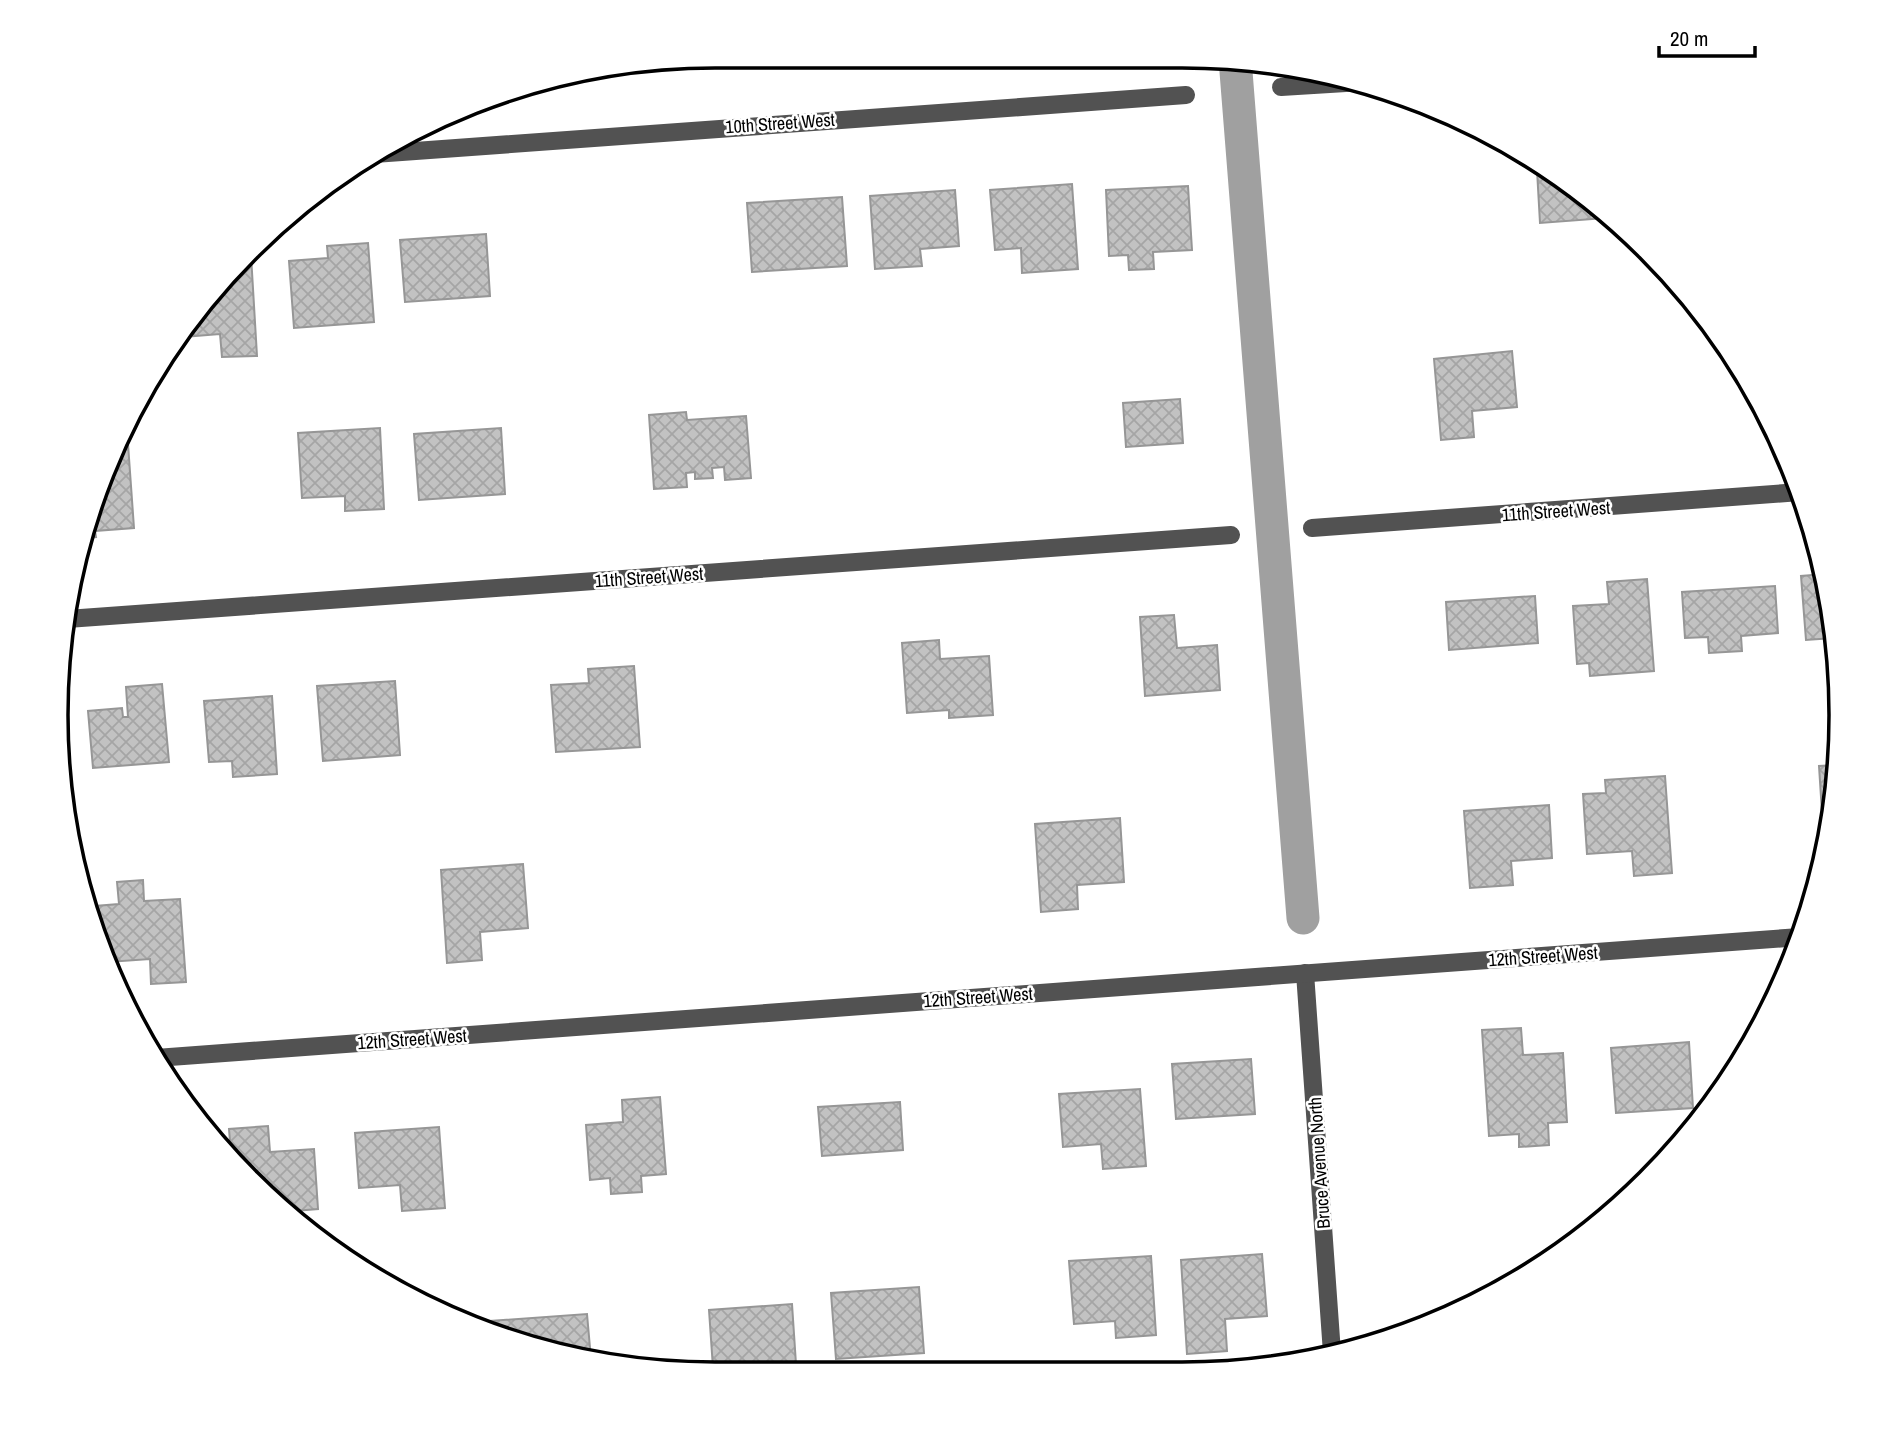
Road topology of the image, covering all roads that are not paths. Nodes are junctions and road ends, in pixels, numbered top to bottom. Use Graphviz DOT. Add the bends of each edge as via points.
graph roads {
  1 [pos="1323,84"];
  2 [pos="1281,87"];
  3 [pos="1186,94"];
  4 [pos="397,152"];
  5 [pos="1789,493"];
  6 [pos="1312,528"];
  7 [pos="1231,535"];
  8 [pos="76,618"];
  9 [pos="1789,938"];
  10 [pos="1306,973"];
  11 [pos="167,1057"];
  12 [pos="1331,1344"];
  1 -- 2 [label="street"];
  3 -- 4 [label="street, 10th Street West"];
  5 -- 6 [label="street, 11th Street West"];
  7 -- 8 [label="street, 11th Street West"];
  9 -- 10 [label="street, 12th Street West"];
  10 -- 11 [label="street, 12th Street West"];
  10 -- 12 [label="street, Bruce Avenue North"];
}
